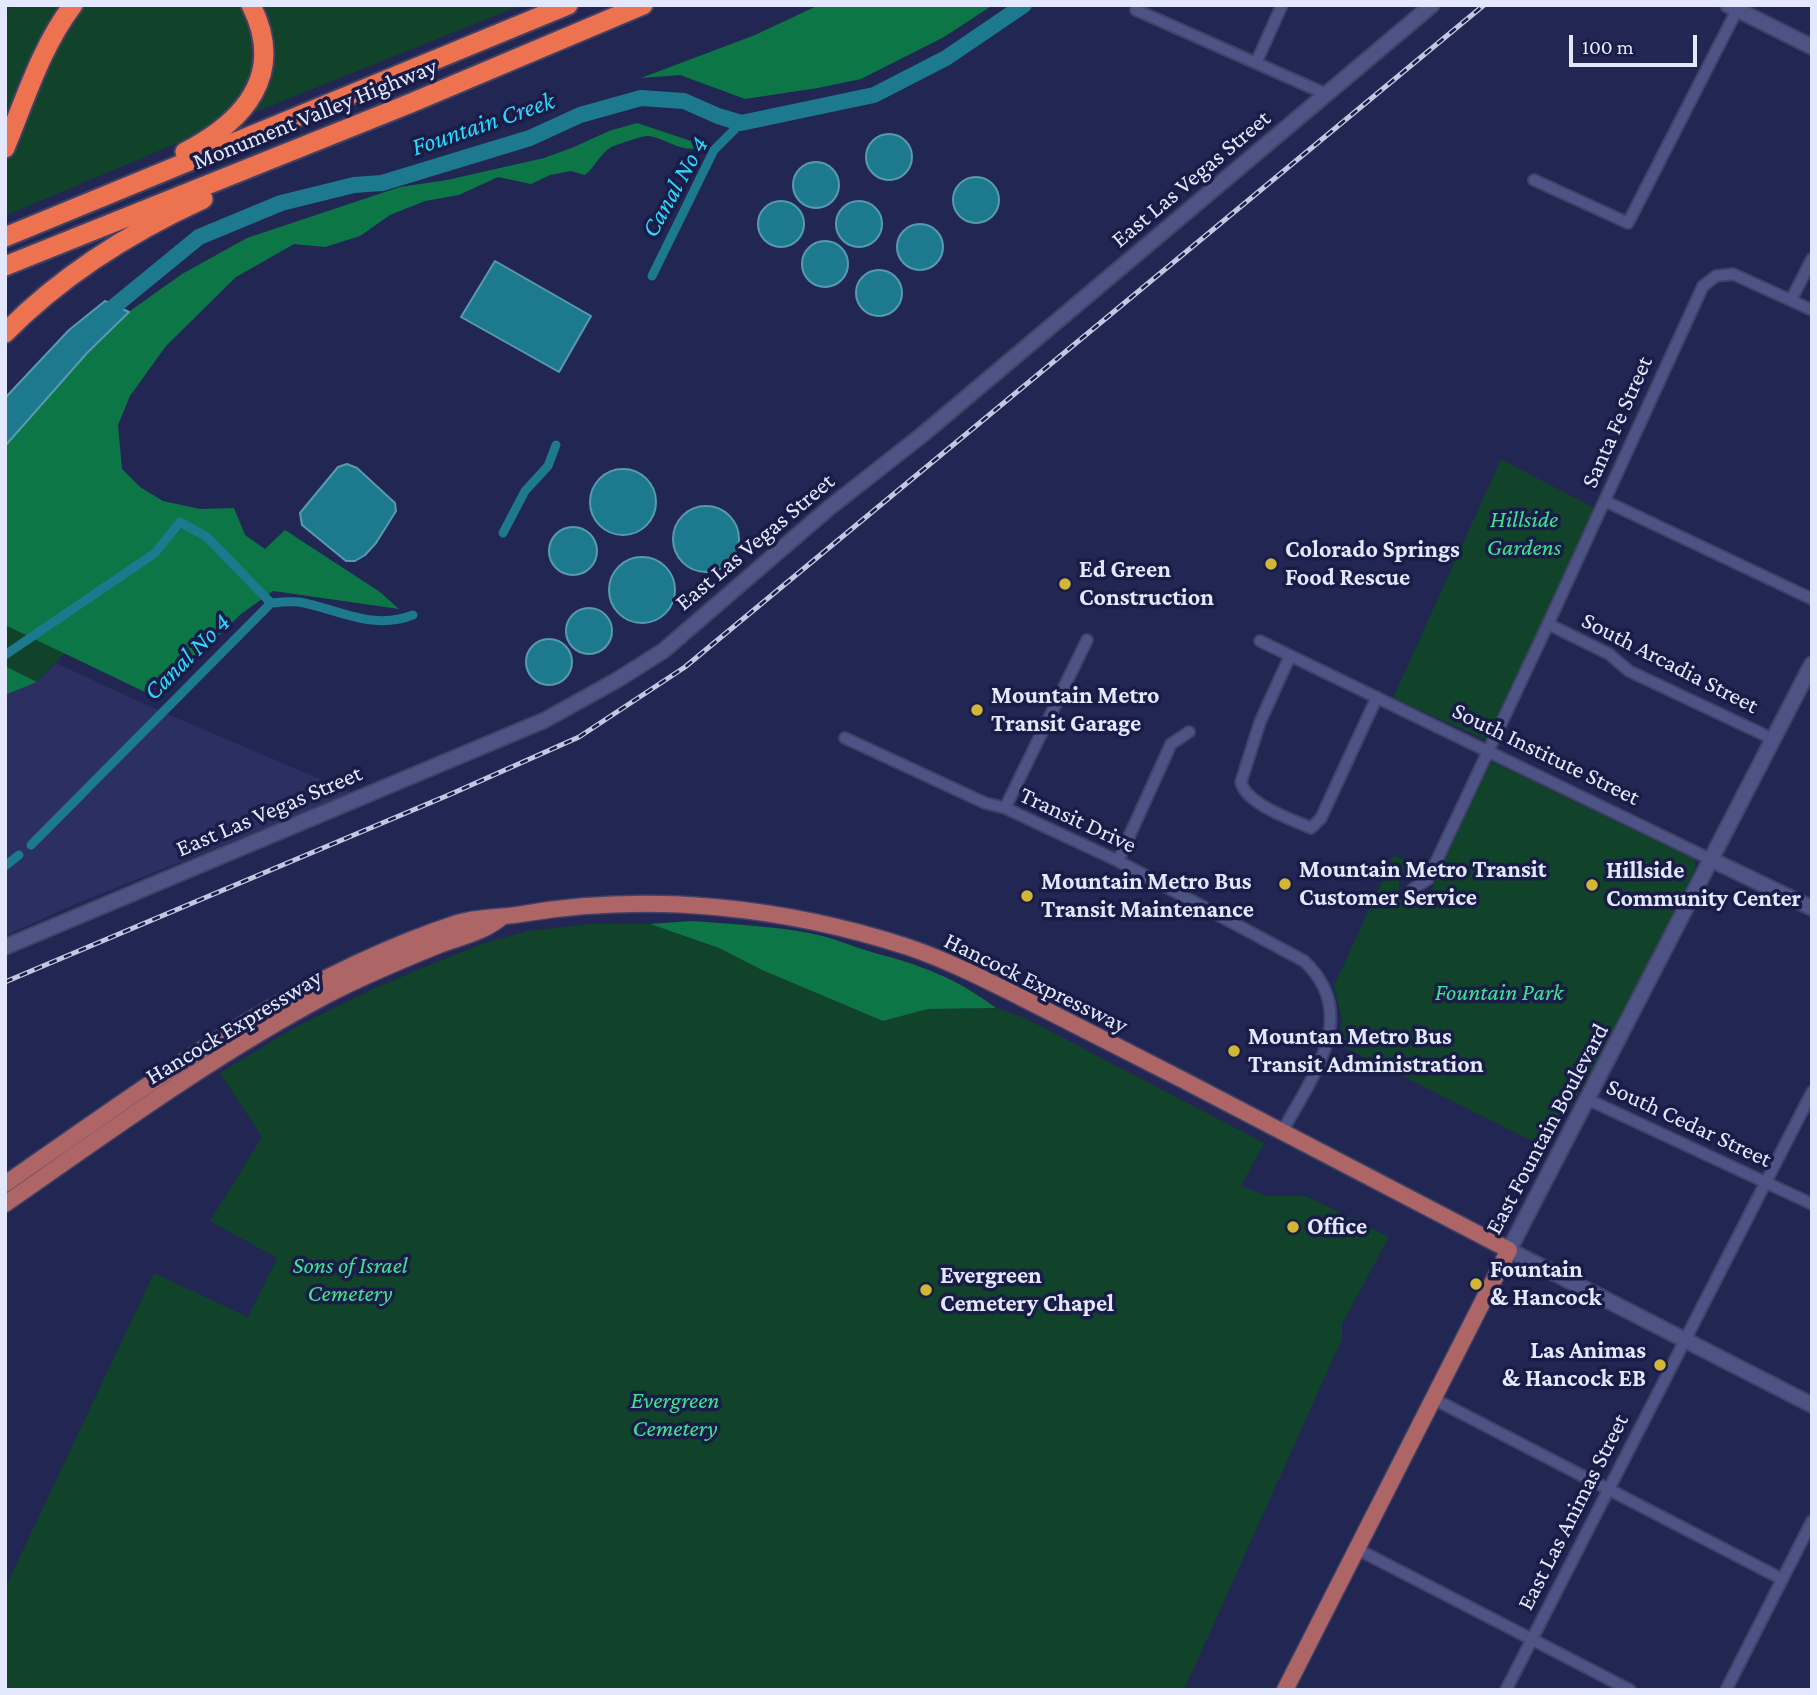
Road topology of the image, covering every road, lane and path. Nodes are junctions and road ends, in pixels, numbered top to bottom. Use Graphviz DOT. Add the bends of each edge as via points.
graph roads {
  1 [pos="56,5"];
  2 [pos="73,5"];
  3 [pos="251,5"];
  4 [pos="568,5"];
  5 [pos="643,5"];
  6 [pos="1282,5"];
  7 [pos="1419,5"];
  8 [pos="1432,5"];
  9 [pos="1733,7"];
  10 [pos="1136,10"];
  11 [pos="1411,22"];
  12 [pos="1812,47"];
  13 [pos="1255,63"];
  14 [pos="1326,94"];
  15 [pos="381,115"];
  16 [pos="5,119"];
  17 [pos="5,148"];
  18 [pos="1534,180"];
  19 [pos="84,204"];
  20 [pos="5,237"];
  21 [pos="1812,259"];
  22 [pos="5,266"];
  23 [pos="1791,300"];
  24 [pos="1812,310"];
  25 [pos="5,333"];
  26 [pos="1605,501"];
  27 [pos="1812,599"];
  28 [pos="1548,624"];
  29 [pos="1087,640"];
  30 [pos="1259,641"];
  31 [pos="1290,656"];
  32 [pos="1812,664"];
  33 [pos="1377,697"];
  34 [pos="1189,732"];
  35 [pos="845,738"];
  36 [pos="1773,739"];
  37 [pos="1488,751"];
  38 [pos="1005,808"];
  39 [pos="1712,860"];
  40 [pos="1118,861"];
  41 [pos="1413,889"];
  42 [pos="1812,908"];
  43 [pos="502,918"];
  44 [pos="5,947"];
  45 [pos="1812,1092"];
  46 [pos="1587,1099"];
  47 [pos="1282,1132"];
  48 [pos="1766,1182"];
  49 [pos="5,1184"];
  50 [pos="1812,1204"];
  51 [pos="5,1205"];
  52 [pos="1509,1250"];
  53 [pos="1685,1340"];
  54 [pos="1433,1399"];
  55 [pos="1812,1405"];
  56 [pos="1609,1489"];
  57 [pos="1812,1521"];
  58 [pos="1357,1549"];
  59 [pos="1782,1579"];
  60 [pos="1532,1639"];
  61 [pos="1285,1690"];
  62 [pos="1506,1690"];
  63 [pos="1630,1690"];
  64 [pos="1726,1690"];
  1 -- 16 [label="highway"];
  2 -- 17 [label="highway" via="38,67"];
  3 -- 19 [label="highway" via="262,34 264,62 256,90 244,109 200,145"];
  4 -- 19 [label="highway, Monument Valley Highway"];
  5 -- 15 [label="highway, Monument Valley Highway"];
  6 -- 13 [label="street"];
  7 -- 11 [label="street"];
  8 -- 11 [label="street, East Las Vegas Street"];
  9 -- 12 [label="street"];
  9 -- 18 [label="street" via="1628,223"];
  10 -- 13 [label="street"];
  11 -- 14 [label="street, East Las Vegas Street"];
  13 -- 14 [label="street"];
  14 -- 44 [label="street, East Las Vegas Street" via="656,655 545,720"];
  15 -- 22 [label="highway, Monument Valley Highway"];
  15 -- 25 [label="highway" via="125,240 59,286"];
  19 -- 20 [label="highway, Monument Valley Highway"];
  21 -- 23 [label="street"];
  23 -- 24 [label="street"];
  23 -- 26 [label="street, Santa Fe Street" via="1740,276 1725,274 1709,280 1697,294"];
  26 -- 27 [label="street"];
  26 -- 28 [label="street, Santa Fe Street"];
  28 -- 36 [label="street, South Arcadia Street" via="1609,654 1629,671"];
  28 -- 37 [label="street, Santa Fe Street"];
  29 -- 38 [label="street"];
  30 -- 31 [label="street, South Institute Street"];
  31 -- 33 [label="street, South Institute Street"];
  31 -- 33 [label="street" via="1259,722 1241,782 1243,791 1256,802 1311,828 1321,818"];
  32 -- 36 [label="street, East Fountain Boulevard"];
  33 -- 37 [label="street, South Institute Street"];
  34 -- 40 [label="street" via="1171,744"];
  35 -- 38 [label="street, Transit Drive"];
  36 -- 39 [label="street, East Fountain Boulevard"];
  37 -- 39 [label="street, South Institute Street"];
  37 -- 41 [label="street, Santa Fe Street" via="1428,879"];
  38 -- 40 [label="street, Transit Drive"];
  39 -- 42 [label="street, South Institute Street"];
  39 -- 46 [label="street, East Fountain Boulevard"];
  40 -- 47 [label="street, Transit Drive" via="1292,953 1322,982 1331,1009 1328,1040"];
  43 -- 47 [label="main road, Hancock Expressway" via="577,906 667,904 750,910 822,923 908,948 987,981"];
  43 -- 49 [label="main road, Hancock Expressway" via="479,917 416,938 277,1004"];
  43 -- 51 [label="main road, Hancock Expressway" via="488,929 422,952 285,1018 163,1095"];
  45 -- 48 [label="street, East Las Animas Street"];
  46 -- 48 [label="street, South Cedar Street"];
  46 -- 52 [label="street, East Fountain Boulevard"];
  47 -- 52 [label="main road, Hancock Expressway"];
  48 -- 50 [label="street, South Cedar Street"];
  48 -- 53 [label="street, East Las Animas Street"];
  52 -- 53 [label="street"];
  52 -- 54 [label="main road, East Fountain Boulevard"];
  53 -- 55 [label="street"];
  53 -- 56 [label="street, East Las Animas Street"];
  54 -- 56 [label="street"];
  54 -- 58 [label="main road, East Fountain Boulevard"];
  56 -- 59 [label="street"];
  56 -- 60 [label="street, East Las Animas Street"];
  57 -- 59 [label="street"];
  58 -- 60 [label="street"];
  58 -- 61 [label="main road, East Fountain Boulevard"];
  59 -- 64 [label="street"];
  60 -- 62 [label="street, East Las Animas Street"];
  60 -- 63 [label="street"];
}
